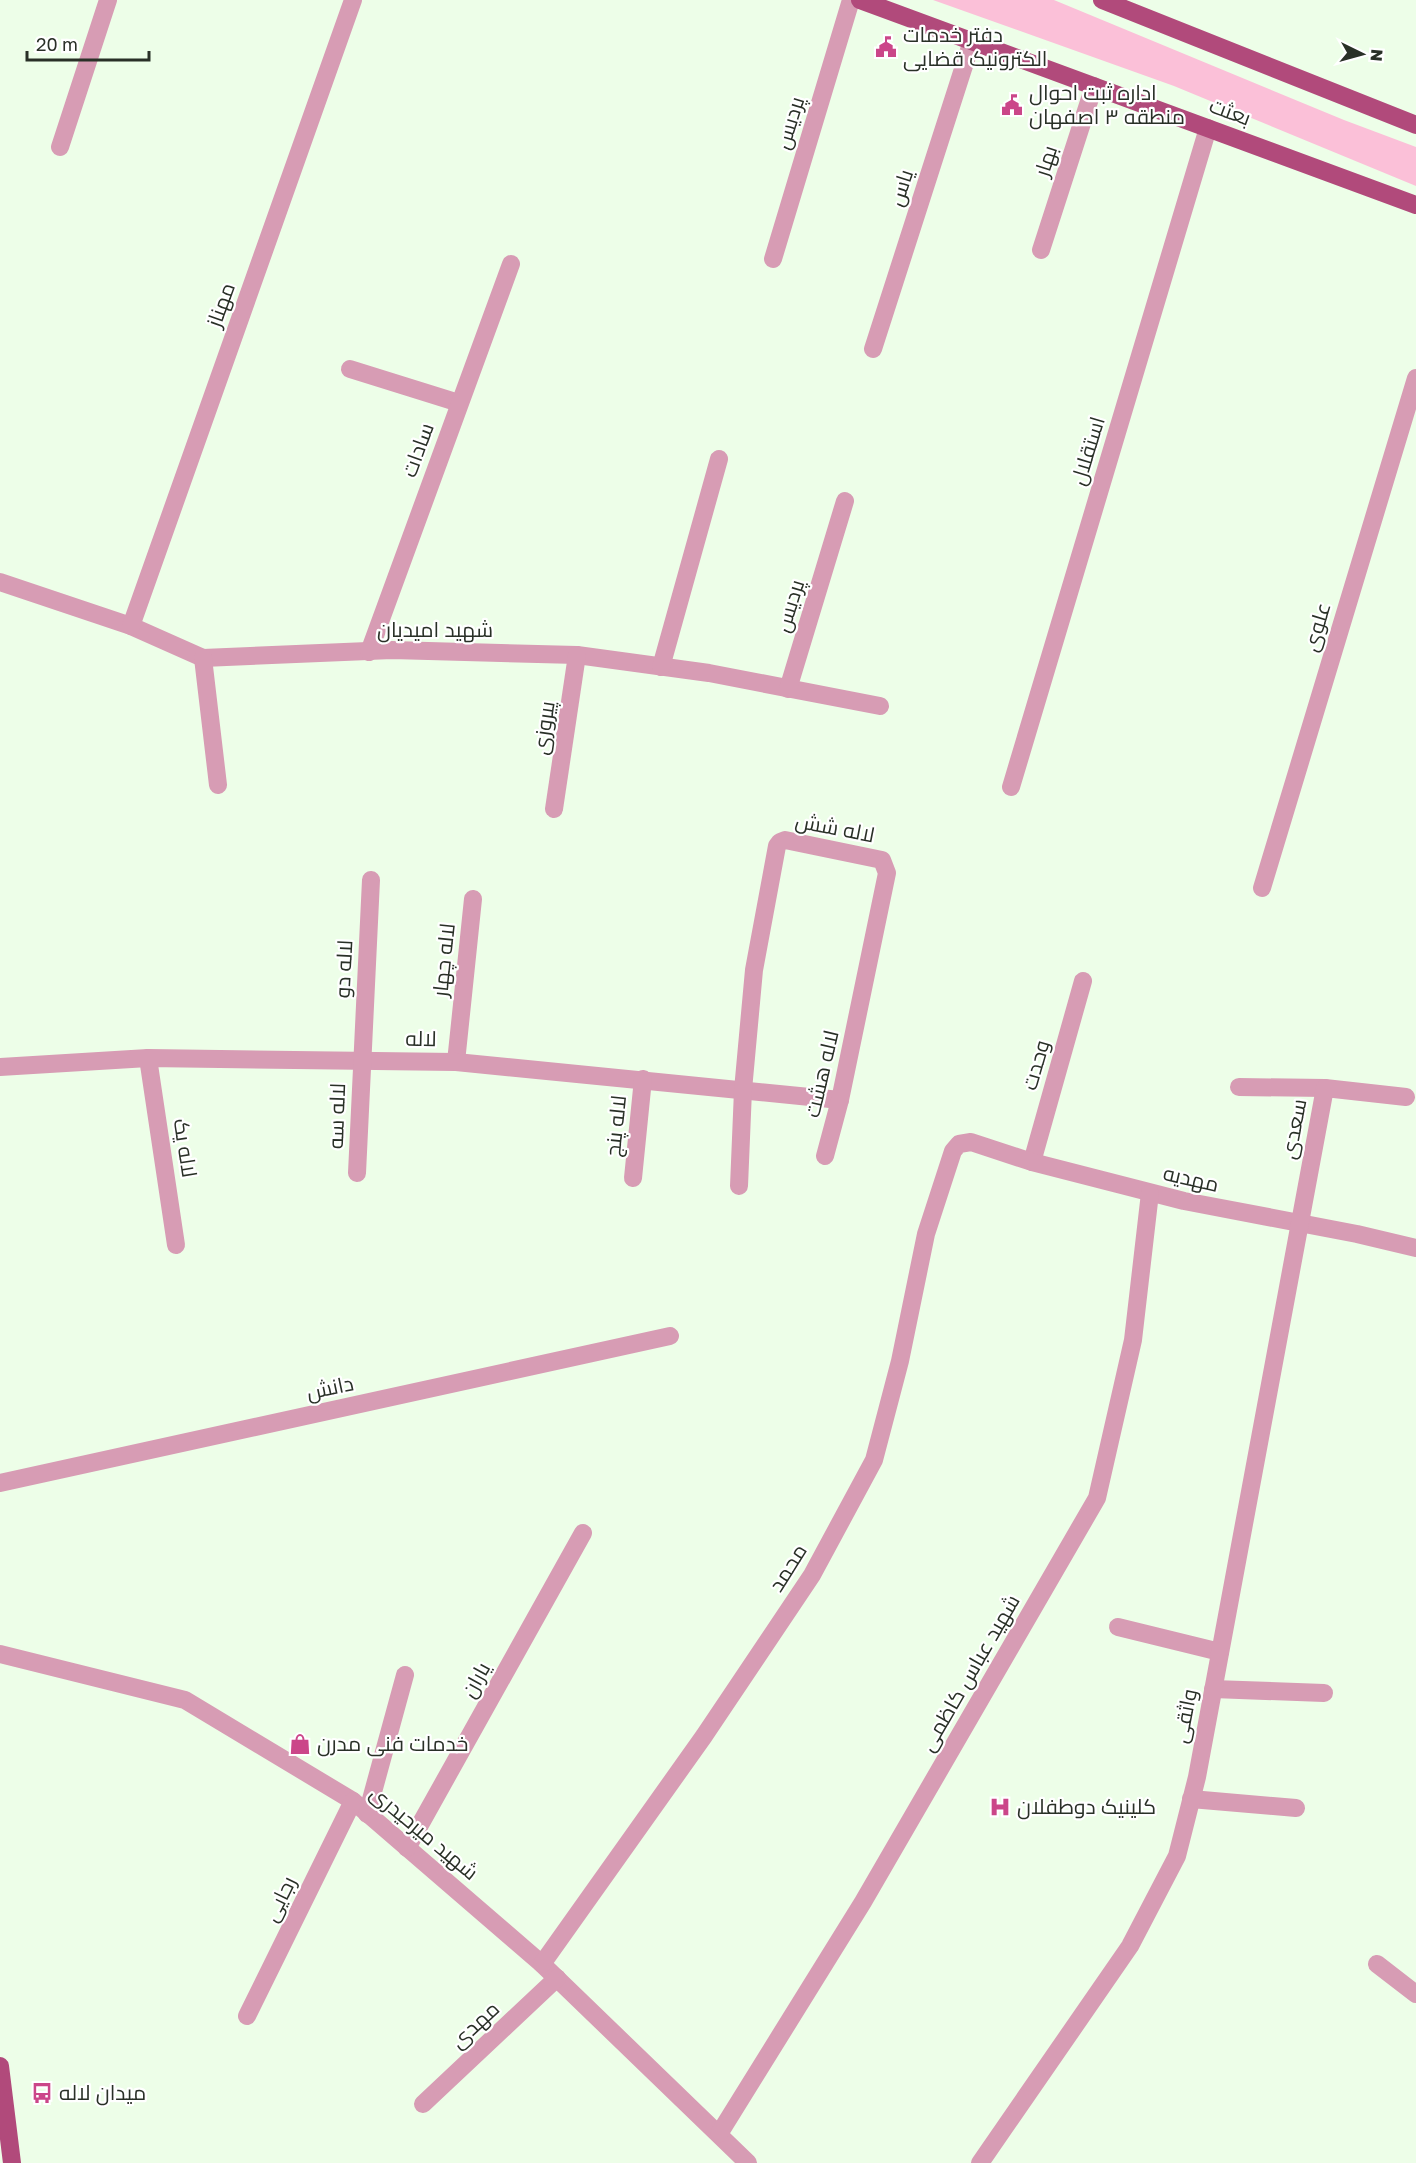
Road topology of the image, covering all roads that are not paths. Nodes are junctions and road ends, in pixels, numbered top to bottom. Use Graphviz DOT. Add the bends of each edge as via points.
graph roads {
  1 [pos="108,0"];
  2 [pos="353,0"];
  3 [pos="851,0"];
  4 [pos="860,0"];
  5 [pos="1102,0"];
  6 [pos="972,41"];
  7 [pos="1094,86"];
  8 [pos="1416,125"];
  9 [pos="1208,128"];
  10 [pos="60,147"];
  11 [pos="1416,205"];
  12 [pos="1041,250"];
  13 [pos="773,259"];
  14 [pos="511,264"];
  15 [pos="873,349"];
  16 [pos="350,369"];
  17 [pos="1416,378"];
  18 [pos="459,403"];
  19 [pos="719,459"];
  20 [pos="845,501"];
  21 [pos="0,582"];
  22 [pos="131,626"];
  23 [pos="369,652"];
  24 [pos="577,655"];
  25 [pos="203,658"];
  26 [pos="661,667"];
  27 [pos="788,689"];
  28 [pos="880,706"];
  29 [pos="218,785"];
  30 [pos="1011,787"];
  31 [pos="555,809"];
  32 [pos="371,880"];
  33 [pos="1262,888"];
  34 [pos="472,899"];
  35 [pos="1083,981"];
  36 [pos="861,1001"];
  37 [pos="148,1058"];
  38 [pos="362,1060"];
  39 [pos="456,1062"];
  40 [pos="0,1067"];
  41 [pos="643,1079"];
  42 [pos="1239,1087"];
  43 [pos="1325,1088"];
  44 [pos="742,1090"];
  45 [pos="1406,1097"];
  46 [pos="840,1100"];
  47 [pos="959,1143"];
  48 [pos="825,1156"];
  49 [pos="1032,1162"];
  50 [pos="357,1173"];
  51 [pos="633,1178"];
  52 [pos="739,1186"];
  53 [pos="1150,1193"];
  54 [pos="1300,1223"];
  55 [pos="176,1245"];
  56 [pos="1416,1248"];
  57 [pos="670,1336"];
  58 [pos="0,1483"];
  59 [pos="583,1533"];
  60 [pos="1118,1628"];
  61 [pos="1220,1652"];
  62 [pos="0,1654"];
  63 [pos="405,1675"];
  64 [pos="1213,1689"];
  65 [pos="1324,1693"];
  66 [pos="1191,1799"];
  67 [pos="352,1801"];
  68 [pos="1296,1808"];
  69 [pos="367,1814"];
  70 [pos="407,1848"];
  71 [pos="542,1964"];
  72 [pos="1377,1964"];
  73 [pos="557,1978"];
  74 [pos="1416,1994"];
  75 [pos="247,2016"];
  76 [pos="0,2066"];
  77 [pos="423,2104"];
  78 [pos="719,2134"];
  79 [pos="12,2163"];
  80 [pos="748,2163"];
  81 [pos="980,2163"];
  1 -- 10 [label="street"];
  2 -- 22 [label="street, مهناز"];
  3 -- 13 [label="street, پردیس"];
  4 -- 6 [label="main road, بعثت"];
  5 -- 8 [label="main road"];
  6 -- 7 [label="main road, بعثت"];
  6 -- 15 [label="street, یاس"];
  7 -- 9 [label="main road, بعثت"];
  7 -- 12 [label="street, بهار"];
  9 -- 11 [label="main road, بعثت"];
  9 -- 30 [label="street, استقلال"];
  14 -- 18 [label="street, سادات"];
  16 -- 18 [label="street"];
  17 -- 33 [label="street, علوی"];
  18 -- 23 [label="street, سادات"];
  19 -- 26 [label="street"];
  20 -- 27 [label="street, پردیس"];
  21 -- 22 [label="street, شهید امیدیان"];
  22 -- 25 [label="street, شهید امیدیان"];
  23 -- 24 [label="street, شهید امیدیان"];
  23 -- 25 [label="street, شهید امیدیان"];
  24 -- 26 [label="street, شهید امیدیان"];
  24 -- 31 [label="street, پیروزی"];
  25 -- 29 [label="street"];
  26 -- 27 [label="street, شهید امیدیان"];
  27 -- 28 [label="street, شهید امیدیان"];
  32 -- 38 [label="street, لاله دو"];
  34 -- 39 [label="street, لاله چهار"];
  35 -- 49 [label="street, وحدت"];
  36 -- 44 [label="street, لاله شش" via="887,873 882,860 780,842 754,970"];
  36 -- 46 [label="street, لاله هشت"];
  37 -- 38 [label="street, لاله"];
  37 -- 40 [label="street, لاله"];
  37 -- 55 [label="street, لاله یک"];
  38 -- 39 [label="street, لاله"];
  38 -- 50 [label="street, لاله سه"];
  39 -- 41 [label="street, لاله"];
  41 -- 44 [label="street, لاله"];
  41 -- 51 [label="street, لاله پنج"];
  42 -- 43 [label="street"];
  43 -- 45 [label="street, سعدی"];
  43 -- 54 [label="street, سعدی"];
  44 -- 46 [label="street, لاله"];
  44 -- 52 [label="street"];
  46 -- 48 [label="street, لاله هشت"];
  47 -- 49 [label="street, مهدیه" via="971,1142"];
  47 -- 71 [label="street, محمد" via="953,1151 927,1234 874,1460 812,1575 704,1736"];
  49 -- 53 [label="street, مهدیه"];
  53 -- 54 [label="street, مهدیه"];
  53 -- 78 [label="street, شهید عباس کاظمی" via="1133,1340 1096,1498 863,1902"];
  54 -- 56 [label="street, مهدیه"];
  54 -- 61 [label="street, واثقی"];
  57 -- 58 [label="street, دانش"];
  59 -- 70 [label="street, یاران"];
  60 -- 61 [label="street"];
  61 -- 64 [label="street, واثقی"];
  62 -- 67 [label="street, شهید میرحیدری" via="185,1700"];
  63 -- 69 [label="street"];
  64 -- 65 [label="street"];
  64 -- 66 [label="street, واثقی"];
  66 -- 68 [label="street"];
  66 -- 81 [label="street, واثقی" via="1177,1856 1130,1946"];
  67 -- 69 [label="street, شهید میرحیدری"];
  67 -- 75 [label="street, رجایی"];
  69 -- 70 [label="street, شهید میرحیدری"];
  70 -- 71 [label="street, شهید میرحیدری"];
  71 -- 73 [label="street, شهید میرحیدری"];
  72 -- 74 [label="street"];
  73 -- 77 [label="street, مهدی"];
  73 -- 78 [label="street, شهید میرحیدری"];
  76 -- 79 [label="main road"];
  78 -- 80 [label="street, شهید میرحیدری"];
}
